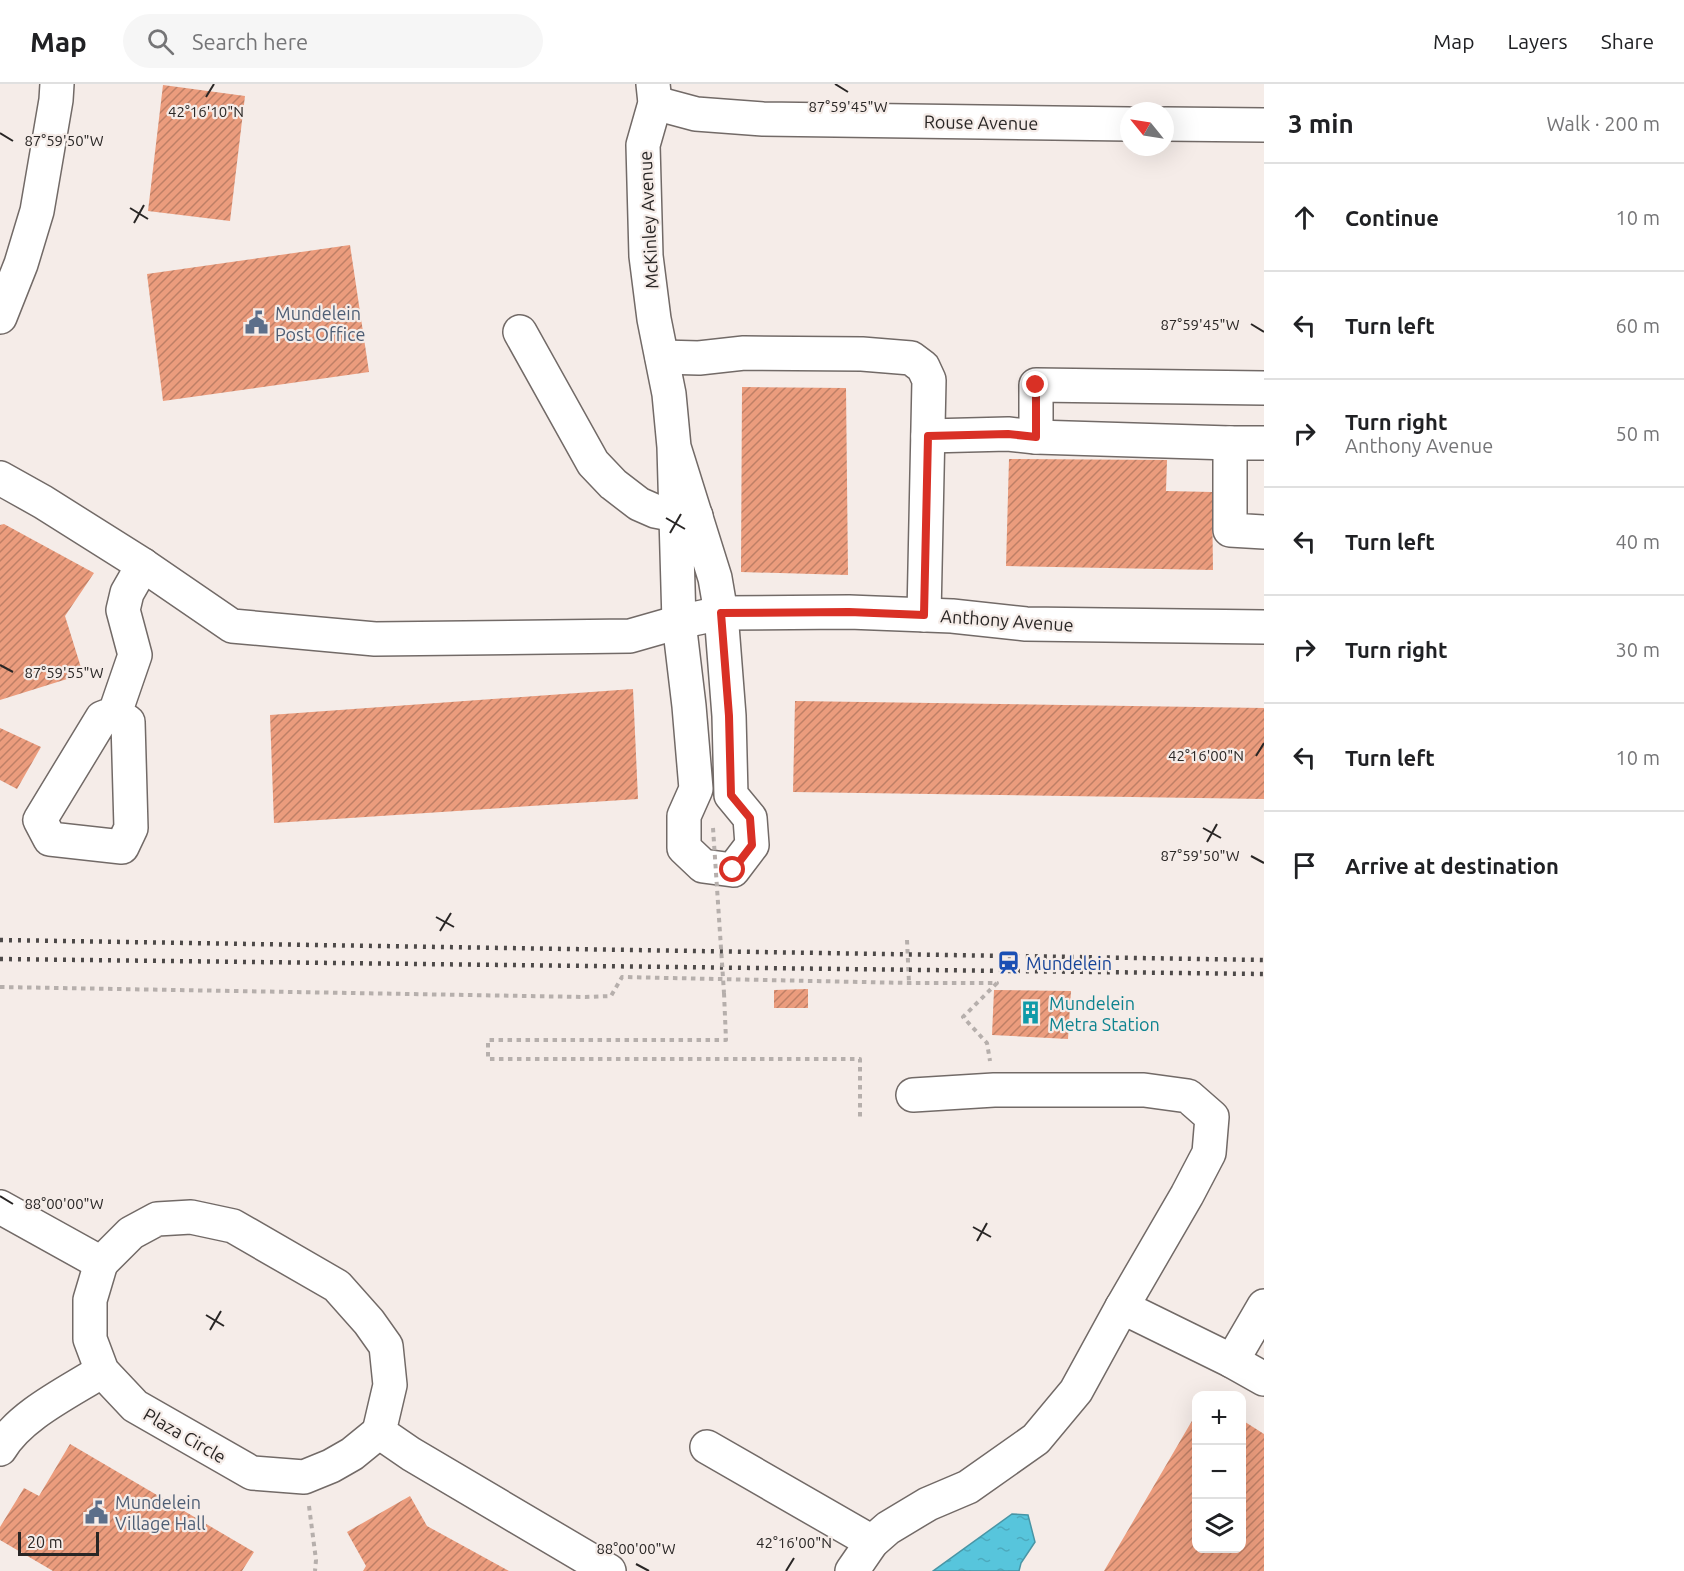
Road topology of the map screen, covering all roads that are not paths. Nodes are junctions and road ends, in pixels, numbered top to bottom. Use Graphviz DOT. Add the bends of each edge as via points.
graph roads {
  1 [pos="57,84"];
  2 [pos="654,94"];
  3 [pos="1120,124"];
  4 [pos="1174,124"];
  5 [pos="1264,125"];
  6 [pos="0,317"];
  7 [pos="520,332"];
  8 [pos="662,357"];
  9 [pos="1264,388"];
  10 [pos="928,436"];
  11 [pos="1036,437"];
  12 [pos="1264,443"];
  13 [pos="1230,444"];
  14 [pos="0,478"];
  15 [pos="686,516"];
  16 [pos="1264,532"];
  17 [pos="143,565"];
  18 [pos="721,613"];
  19 [pos="924,615"];
  20 [pos="679,622"];
  21 [pos="1264,627"];
  22 [pos="115,713"];
  23 [pos="913,1095"];
  24 [pos="0,1207"];
  25 [pos="101,1263"];
  26 [pos="1264,1306"];
  27 [pos="1122,1307"];
  28 [pos="1232,1361"];
  29 [pos="102,1371"];
  30 [pos="1264,1379"];
  31 [pos="379,1432"];
  32 [pos="707,1447"];
  33 [pos="0,1449"];
  34 [pos="872,1542"];
  35 [pos="609,1571"];
  36 [pos="852,1571"];
  1 -- 6 [label="street" via="37,211"];
  2 -- 3 [label="street, Rouse Avenue" via="696,114 763,119"];
  2 -- 8 [label="street, McKinley Avenue" via="643,145 646,256"];
  4 -- 5 [label="street"];
  7 -- 15 [label="street" via="593,463 612,484 639,504"];
  8 -- 10 [label="street" via="755,353 911,358 923,367 929,380"];
  8 -- 15 [label="street, McKinley Avenue"];
  9 -- 11 [label="street" via="1036,385"];
  10 -- 11 [label="street"];
  10 -- 19 [label="street"];
  11 -- 13 [label="street"];
  12 -- 13 [label="street"];
  13 -- 16 [label="street" via="1230,530"];
  14 -- 17 [label="street, Anthony Avenue"];
  15 -- 18 [label="street" via="715,578"];
  15 -- 20 [label="street, McKinley Avenue"];
  17 -- 20 [label="street, Anthony Avenue" via="232,626 375,639 630,636"];
  17 -- 22 [label="street" via="127,593 123,610 135,655"];
  18 -- 19 [label="street, Anthony Avenue"];
  18 -- 20 [label="street, Anthony Avenue"];
  18 -- 20 [label="street, McKinley Avenue" via="731,795 750,818 752,845 733,870 702,866 684,848 684,816 696,789"];
  19 -- 21 [label="street, Anthony Avenue" via="1026,624"];
  23 -- 27 [label="street" via="994,1090 1144,1090 1188,1096 1212,1117 1209,1153"];
  24 -- 25 [label="street"];
  25 -- 29 [label="street, Plaza Circle" via="90,1300 90,1339"];
  25 -- 31 [label="street, Plaza Circle" via="131,1233 157,1219 191,1217 232,1226 337,1286 386,1346 390,1385"];
  26 -- 28 [label="street"];
  27 -- 28 [label="street"];
  27 -- 34 [label="street" via="1076,1390 1036,1439 968,1487 928,1504"];
  28 -- 30 [label="street"];
  29 -- 31 [label="street, Plaza Circle" via="135,1406 252,1473 304,1478 352,1454"];
  29 -- 33 [label="street" via="35,1413 6,1438"];
  31 -- 35 [label="street"];
  32 -- 34 [label="street"];
  34 -- 36 [label="street"];
}
